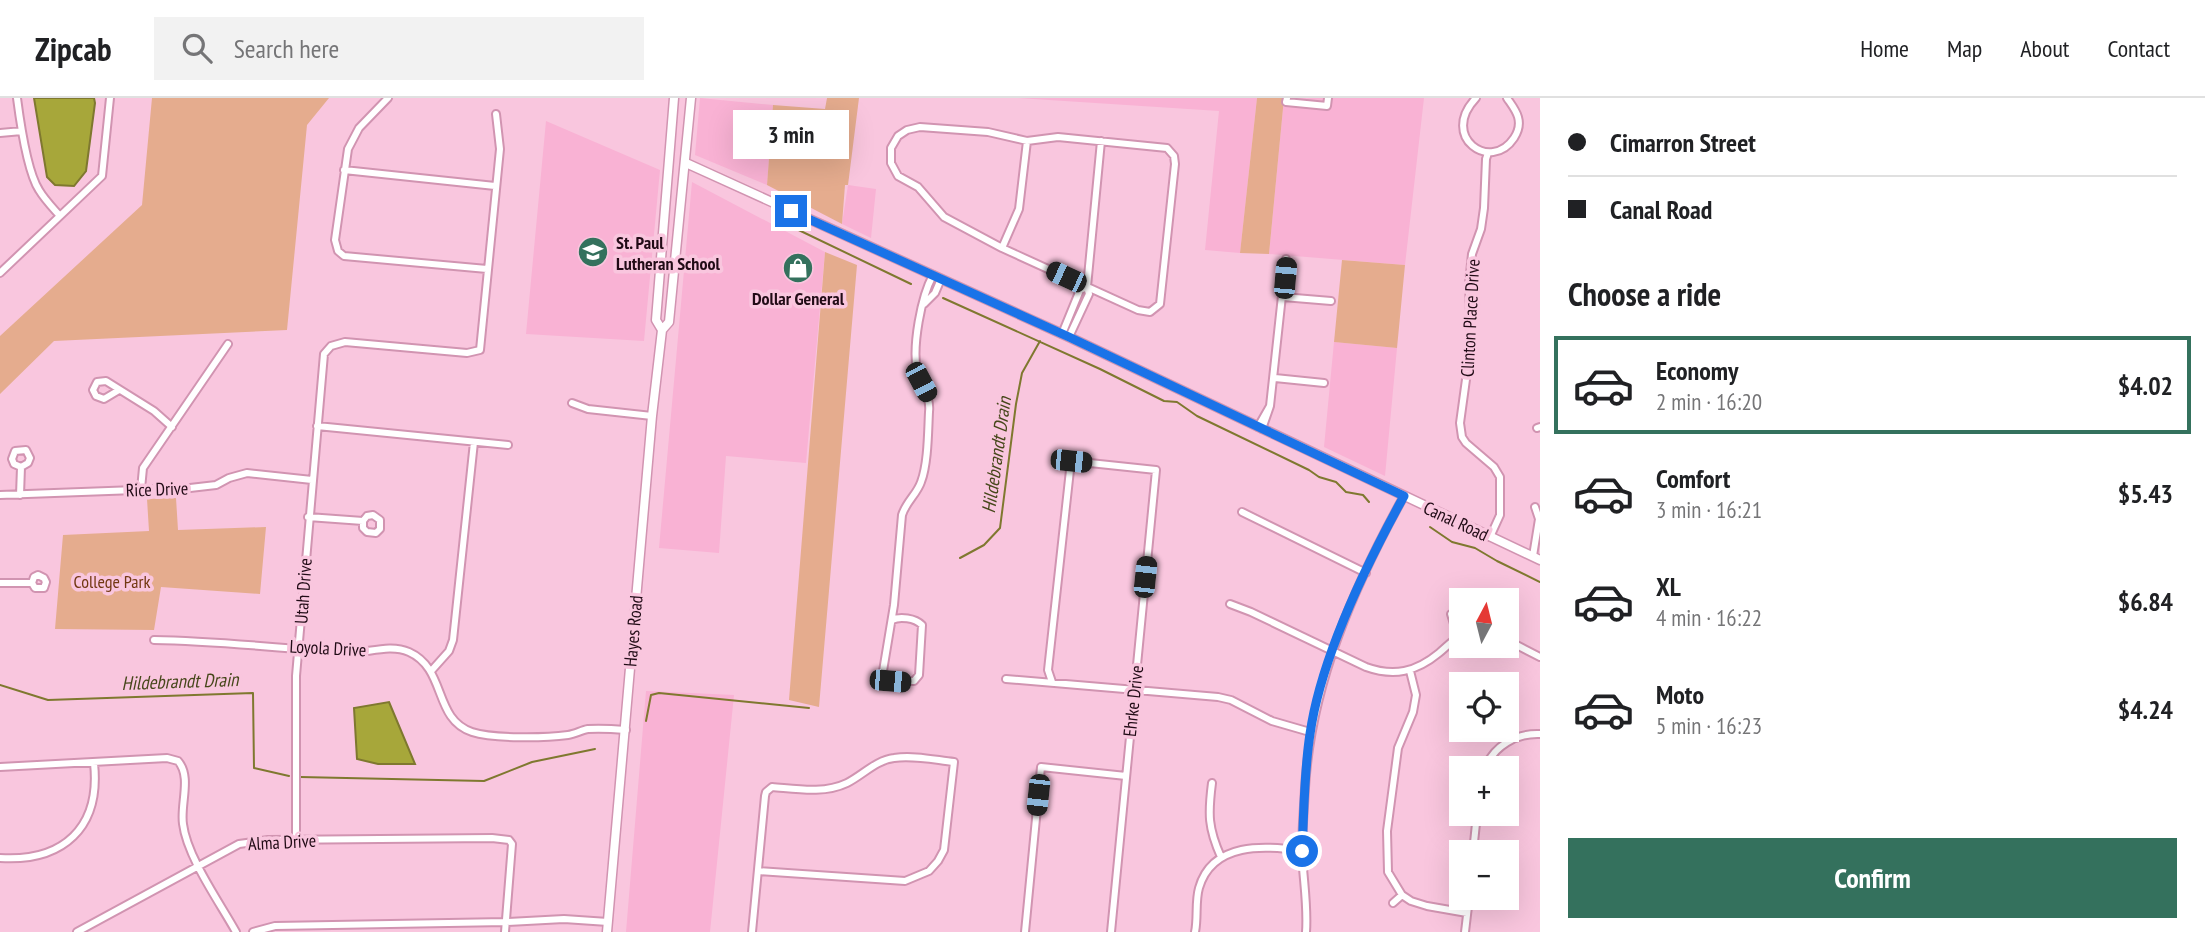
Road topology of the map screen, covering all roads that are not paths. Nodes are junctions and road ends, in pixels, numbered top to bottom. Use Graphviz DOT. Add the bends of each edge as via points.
graph roads {
  1 [pos="17,98"];
  2 [pos="110,98"];
  3 [pos="388,98"];
  4 [pos="691,98"];
  5 [pos="1287,98"];
  6 [pos="1328,98"];
  7 [pos="1476,98"];
  8 [pos="1507,98"];
  9 [pos="673,102"];
  10 [pos="691,110"];
  11 [pos="496,114"];
  12 [pos="22,131"];
  13 [pos="0,133"];
  14 [pos="1027,141"];
  15 [pos="1101,141"];
  16 [pos="1488,153"];
  17 [pos="686,163"];
  18 [pos="344,170"];
  19 [pos="495,186"];
  20 [pos="60,216"];
  21 [pos="663,219"];
  22 [pos="680,228"];
  23 [pos="1002,248"];
  24 [pos="1286,258"];
  25 [pos="487,269"];
  26 [pos="0,273"];
  27 [pos="937,277"];
  28 [pos="1087,287"];
  29 [pos="1283,297"];
  30 [pos="1331,301"];
  31 [pos="662,330"];
  32 [pos="1065,335"];
  33 [pos="228,344"];
  34 [pos="1275,378"];
  35 [pos="1324,383"];
  36 [pos="119,390"];
  37 [pos="572,403"];
  38 [pos="652,416"];
  39 [pos="317,426"];
  40 [pos="172,427"];
  41 [pos="1260,428"];
  42 [pos="474,442"];
  43 [pos="508,445"];
  44 [pos="21,467"];
  45 [pos="312,480"];
  46 [pos="141,489"];
  47 [pos="0,495"];
  48 [pos="20,495"];
  49 [pos="1404,496"];
  50 [pos="1535,507"];
  51 [pos="1242,512"];
  52 [pos="308,517"];
  53 [pos="363,521"];
  54 [pos="1490,537"];
  55 [pos="1536,558"];
  56 [pos="1366,573"];
  57 [pos="0,583"];
  58 [pos="32,583"];
  59 [pos="1230,604"];
  60 [pos="892,620"];
  61 [pos="154,640"];
  62 [pos="1449,645"];
  63 [pos="1519,646"];
  64 [pos="299,647"];
  65 [pos="1332,651"];
  66 [pos="1540,657"];
  67 [pos="432,670"];
  68 [pos="1410,671"];
  69 [pos="1006,679"];
  70 [pos="1052,682"];
  71 [pos="1134,691"];
  72 [pos="626,730"];
  73 [pos="1310,732"];
  74 [pos="1540,734"];
  75 [pos="1491,756"];
  76 [pos="94,763"];
  77 [pos="0,767"];
  78 [pos="1126,775"];
  79 [pos="1212,782"];
  80 [pos="296,840"];
  81 [pos="1302,851"];
  82 [pos="0,858"];
  83 [pos="1221,858"];
  84 [pos="198,865"];
  85 [pos="758,871"];
  86 [pos="1402,895"];
  87 [pos="1394,903"];
  88 [pos="1467,910"];
  89 [pos="1467,913"];
  90 [pos="506,922"];
  91 [pos="608,922"];
  92 [pos="77,932"];
  93 [pos="236,932"];
  94 [pos="253,932"];
  95 [pos="505,932"];
  96 [pos="607,932"];
  97 [pos="752,932"];
  98 [pos="1024,932"];
  99 [pos="1111,932"];
  100 [pos="1195,932"];
  101 [pos="1306,932"];
  102 [pos="1465,932"];
  1 -- 12 [label="street"];
  2 -- 20 [label="street" via="102,176"];
  3 -- 18 [label="street" via="359,128"];
  4 -- 10 [label="street, Hayes Road"];
  5 -- 6 [label="street" via="1286,102 1327,106"];
  7 -- 16 [label="street" via="1464,113 1463,129 1473,146"];
  8 -- 16 [label="street" via="1518,116 1518,131 1506,146"];
  9 -- 10 [label="street"];
  9 -- 21 [label="street, Hayes Road"];
  10 -- 17 [label="street, Hayes Road"];
  11 -- 19 [label="street" via="500,149"];
  12 -- 13 [label="street"];
  12 -- 20 [label="street" via="35,181"];
  14 -- 15 [label="street" via="1055,137"];
  14 -- 23 [label="street" via="1019,209"];
  14 -- 23 [label="street" via="988,132 920,128 907,130 893,143 890,156 898,176 918,187 944,217"];
  15 -- 28 [label="street"];
  15 -- 28 [label="street" via="1164,146 1172,152 1175,164 1162,299 1150,312"];
  16 -- 54 [label="street, Clinton Place Drive" via="1481,229 1472,258 1471,343 1460,423 1466,443 1499,473 1500,515"];
  17 -- 22 [label="street, Hayes Road"];
  17 -- 27 [label="street, Canal Road"];
  18 -- 19 [label="street"];
  18 -- 25 [label="street" via="335,240 344,256"];
  19 -- 25 [label="street"];
  20 -- 26 [label="street"];
  21 -- 22 [label="street"];
  21 -- 31 [label="street, Hayes Road" via="656,320"];
  22 -- 31 [label="street, Hayes Road" via="669,322"];
  23 -- 28 [label="street"];
  24 -- 29 [label="street"];
  25 -- 39 [label="street, Utah Drive" via="480,350 467,353 345,342 331,346 322,363"];
  27 -- 32 [label="street, Canal Road"];
  27 -- 60 [label="street" via="925,289 918,321 916,366 929,405 924,472 902,514"];
  28 -- 32 [label="street" via="1080,290"];
  29 -- 30 [label="street"];
  29 -- 34 [label="street"];
  31 -- 38 [label="street, Hayes Road"];
  32 -- 41 [label="street, Canal Road"];
  33 -- 40 [label="street"];
  34 -- 35 [label="street"];
  34 -- 41 [label="street"];
  36 -- 40 [label="street"];
  37 -- 38 [label="street"];
  38 -- 72 [label="street, Hayes Road"];
  39 -- 42 [label="street"];
  39 -- 45 [label="street, Utah Drive"];
  40 -- 46 [label="street" via="143,468"];
  41 -- 49 [label="street, Canal Road"];
  42 -- 43 [label="street"];
  42 -- 67 [label="street" via="453,640"];
  44 -- 48 [label="street"];
  45 -- 46 [label="street, Rice Drive" via="247,473 216,485"];
  45 -- 52 [label="street, Utah Drive"];
  46 -- 48 [label="street, Rice Drive"];
  47 -- 48 [label="street, Rice Drive"];
  49 -- 54 [label="street, Canal Road"];
  49 -- 56 [label="street"];
  50 -- 55 [label="street" via="1539,519"];
  51 -- 56 [label="street"];
  52 -- 53 [label="street"];
  52 -- 64 [label="street, Utah Drive"];
  54 -- 55 [label="street, Canal Road"];
  56 -- 65 [label="street"];
  57 -- 58 [label="street"];
  59 -- 65 [label="street"];
  60 -- 60 [label="street" via="884,674 890,681 914,681 919,675 922,625 915,620"];
  61 -- 64 [label="street, Loyola Drive"];
  62 -- 68 [label="street"];
  63 -- 66 [label="street"];
  64 -- 67 [label="street, Loyola Drive" via="347,653 403,650"];
  64 -- 80 [label="street, Utah Drive"];
  65 -- 68 [label="street" via="1373,670"];
  65 -- 73 [label="street"];
  67 -- 72 [label="street" via="450,716 472,732 495,736"];
  68 -- 86 [label="street" via="1416,695 1398,748 1387,831 1388,872"];
  69 -- 70 [label="street"];
  70 -- 71 [label="street"];
  70 -- 71 [label="street, Ehrke Drive" via="1048,670 1071,461 1156,470"];
  71 -- 73 [label="street" via="1231,700 1272,721"];
  71 -- 78 [label="street, Ehrke Drive"];
  72 -- 91 [label="street, Hayes Road"];
  73 -- 81 [label="street"];
  74 -- 75 [label="street" via="1519,736"];
  76 -- 77 [label="street"];
  76 -- 82 [label="street" via="90,813 70,841 49,853"];
  76 -- 84 [label="street" via="178,761 185,772 183,825"];
  78 -- 98 [label="street" via="1041,767"];
  78 -- 99 [label="street, Ehrke Drive"];
  79 -- 83 [label="street" via="1210,830"];
  80 -- 84 [label="street, Alma Drive" via="239,844"];
  80 -- 90 [label="street, Alma Drive" via="509,839"];
  81 -- 83 [label="street" via="1259,847"];
  81 -- 101 [label="street"];
  83 -- 100 [label="street" via="1200,885"];
  84 -- 92 [label="street, Alma Drive"];
  84 -- 93 [label="street"];
  85 -- 85 [label="street" via="765,796 772,787 832,788 893,758 954,762 944,850 923,876 895,882"];
  85 -- 97 [label="street"];
  86 -- 87 [label="street"];
  86 -- 89 [label="street" via="1427,906"];
  88 -- 89 [label="street"];
  89 -- 102 [label="street"];
  90 -- 91 [label="street"];
  90 -- 94 [label="street" via="275,926"];
  90 -- 95 [label="street"];
  91 -- 96 [label="street, Hayes Road"];
}
